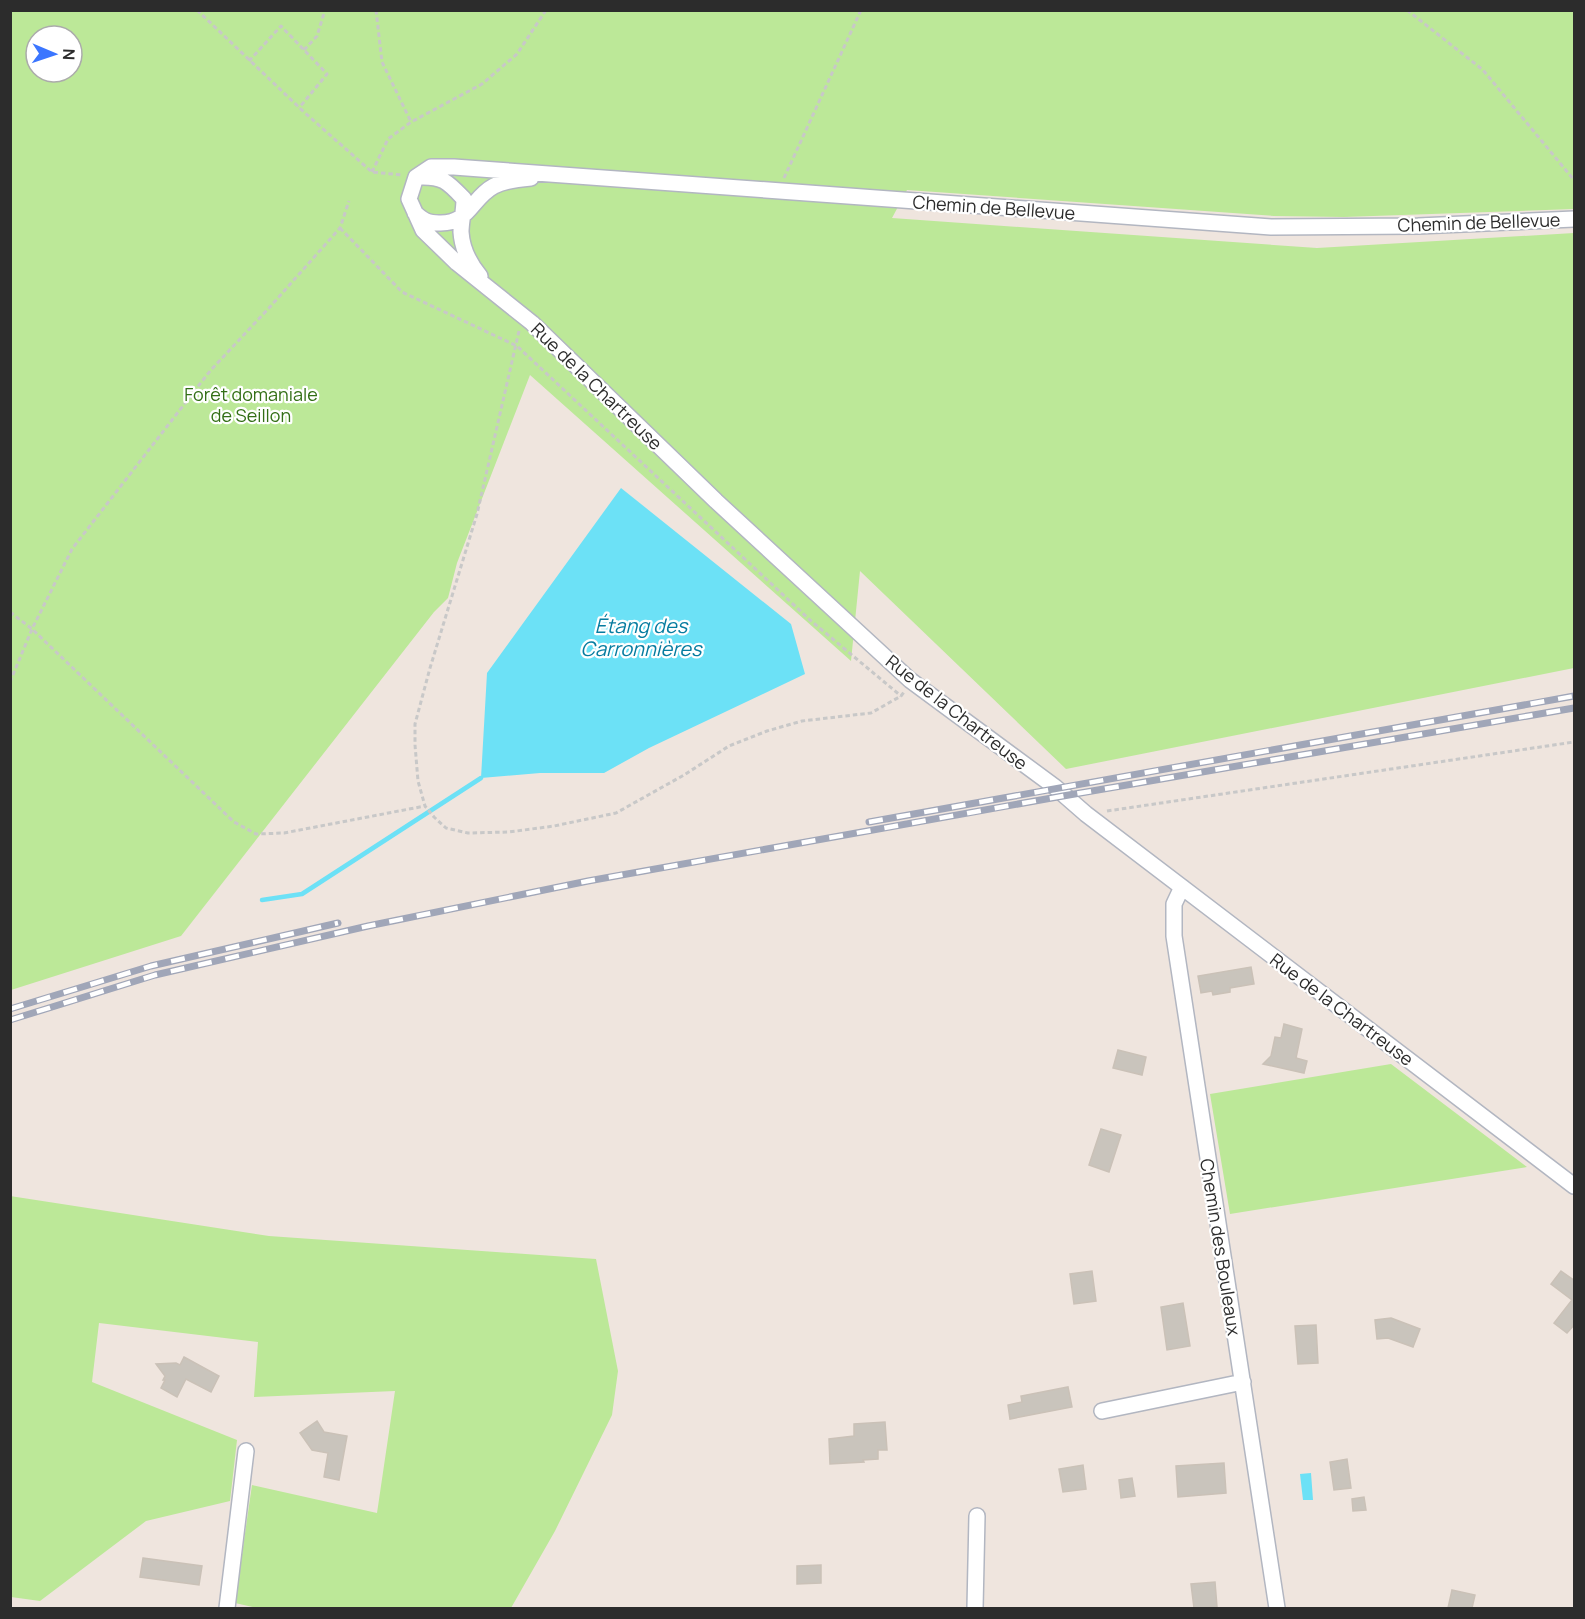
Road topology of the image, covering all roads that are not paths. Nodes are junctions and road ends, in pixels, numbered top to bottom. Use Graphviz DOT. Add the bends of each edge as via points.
graph roads {
  1 [pos="567,175"];
  2 [pos="416,177"];
  3 [pos="414,213"];
  4 [pos="464,215"];
  5 [pos="1575,219"];
  6 [pos="491,289"];
  7 [pos="1182,887"];
  8 [pos="1575,1186"];
  9 [pos="1243,1382"];
  10 [pos="1102,1411"];
  11 [pos="246,1451"];
  12 [pos="977,1516"];
  13 [pos="227,1608"];
  14 [pos="975,1608"];
  15 [pos="1276,1608"];
  1 -- 2 [label="street, Chemin de Bellevue" via="431,167"];
  1 -- 4 [label="street" via="494,186"];
  1 -- 5 [label="street, Chemin de Bellevue" via="1271,227"];
  2 -- 3 [label="street" via="409,199"];
  2 -- 4 [label="street" via="435,176 448,182 464,199"];
  3 -- 4 [label="street" via="425,222 436,224 452,223"];
  3 -- 6 [label="street, Rue de la Chartreuse" via="423,230"];
  4 -- 6 [label="street" via="461,231 465,248 473,267"];
  6 -- 7 [label="street, Rue de la Chartreuse" via="910,680"];
  7 -- 8 [label="street, Rue de la Chartreuse"];
  7 -- 9 [label="street, Chemin des Bouleaux" via="1174,904 1174,936"];
  9 -- 10 [label="street"];
  9 -- 15 [label="street, Chemin des Bouleaux"];
  11 -- 13 [label="street"];
  12 -- 14 [label="street"];
}
